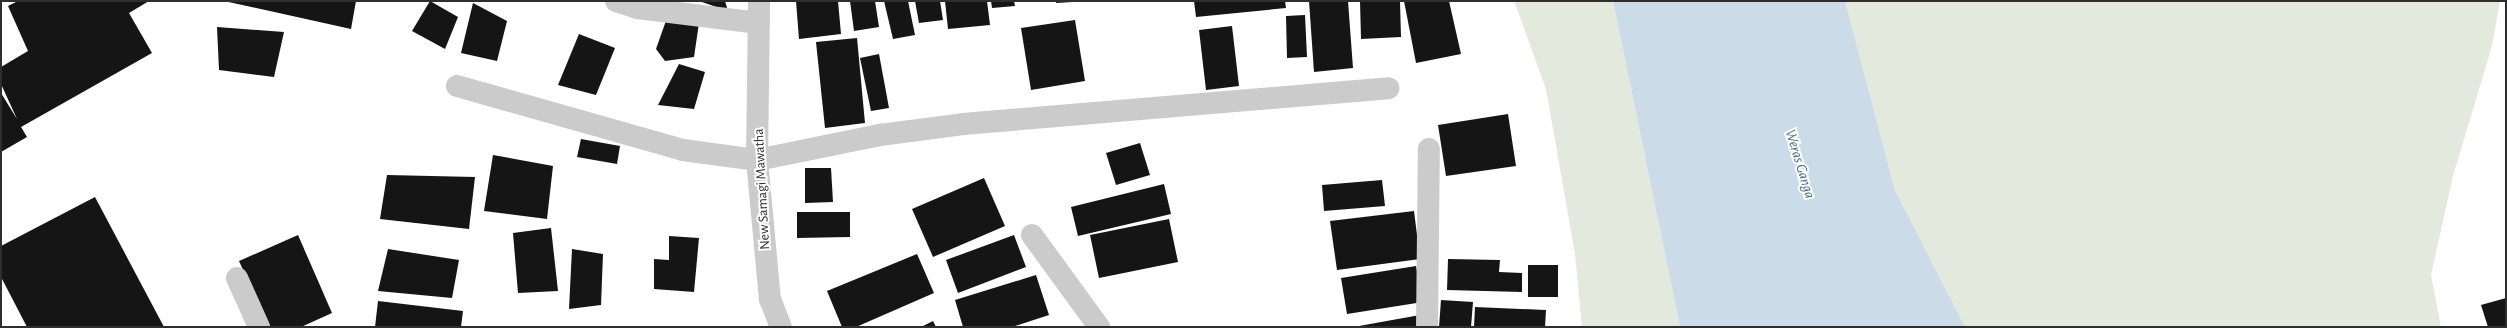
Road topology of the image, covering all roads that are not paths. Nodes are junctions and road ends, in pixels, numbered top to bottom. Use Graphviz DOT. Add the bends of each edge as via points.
graph roads {
  1 [pos="616,1"];
  2 [pos="759,1"];
  3 [pos="759,24"];
  4 [pos="457,86"];
  5 [pos="1388,88"];
  6 [pos="1429,149"];
  7 [pos="757,160"];
  8 [pos="1032,235"];
  9 [pos="237,278"];
  10 [pos="259,327"];
  11 [pos="781,327"];
  12 [pos="1099,327"];
  13 [pos="1427,327"];
  1 -- 3 [label="street" via="637,8"];
  2 -- 3 [label="street, New Samagi Mawatha"];
  3 -- 7 [label="street, New Samagi Mawatha"];
  4 -- 7 [label="street" via="683,150"];
  5 -- 7 [label="street" via="963,124 880,135"];
  6 -- 13 [label="street"];
  7 -- 11 [label="street, New Samagi Mawatha" via="770,299"];
  8 -- 12 [label="street"];
  9 -- 10 [label="street"];
}
